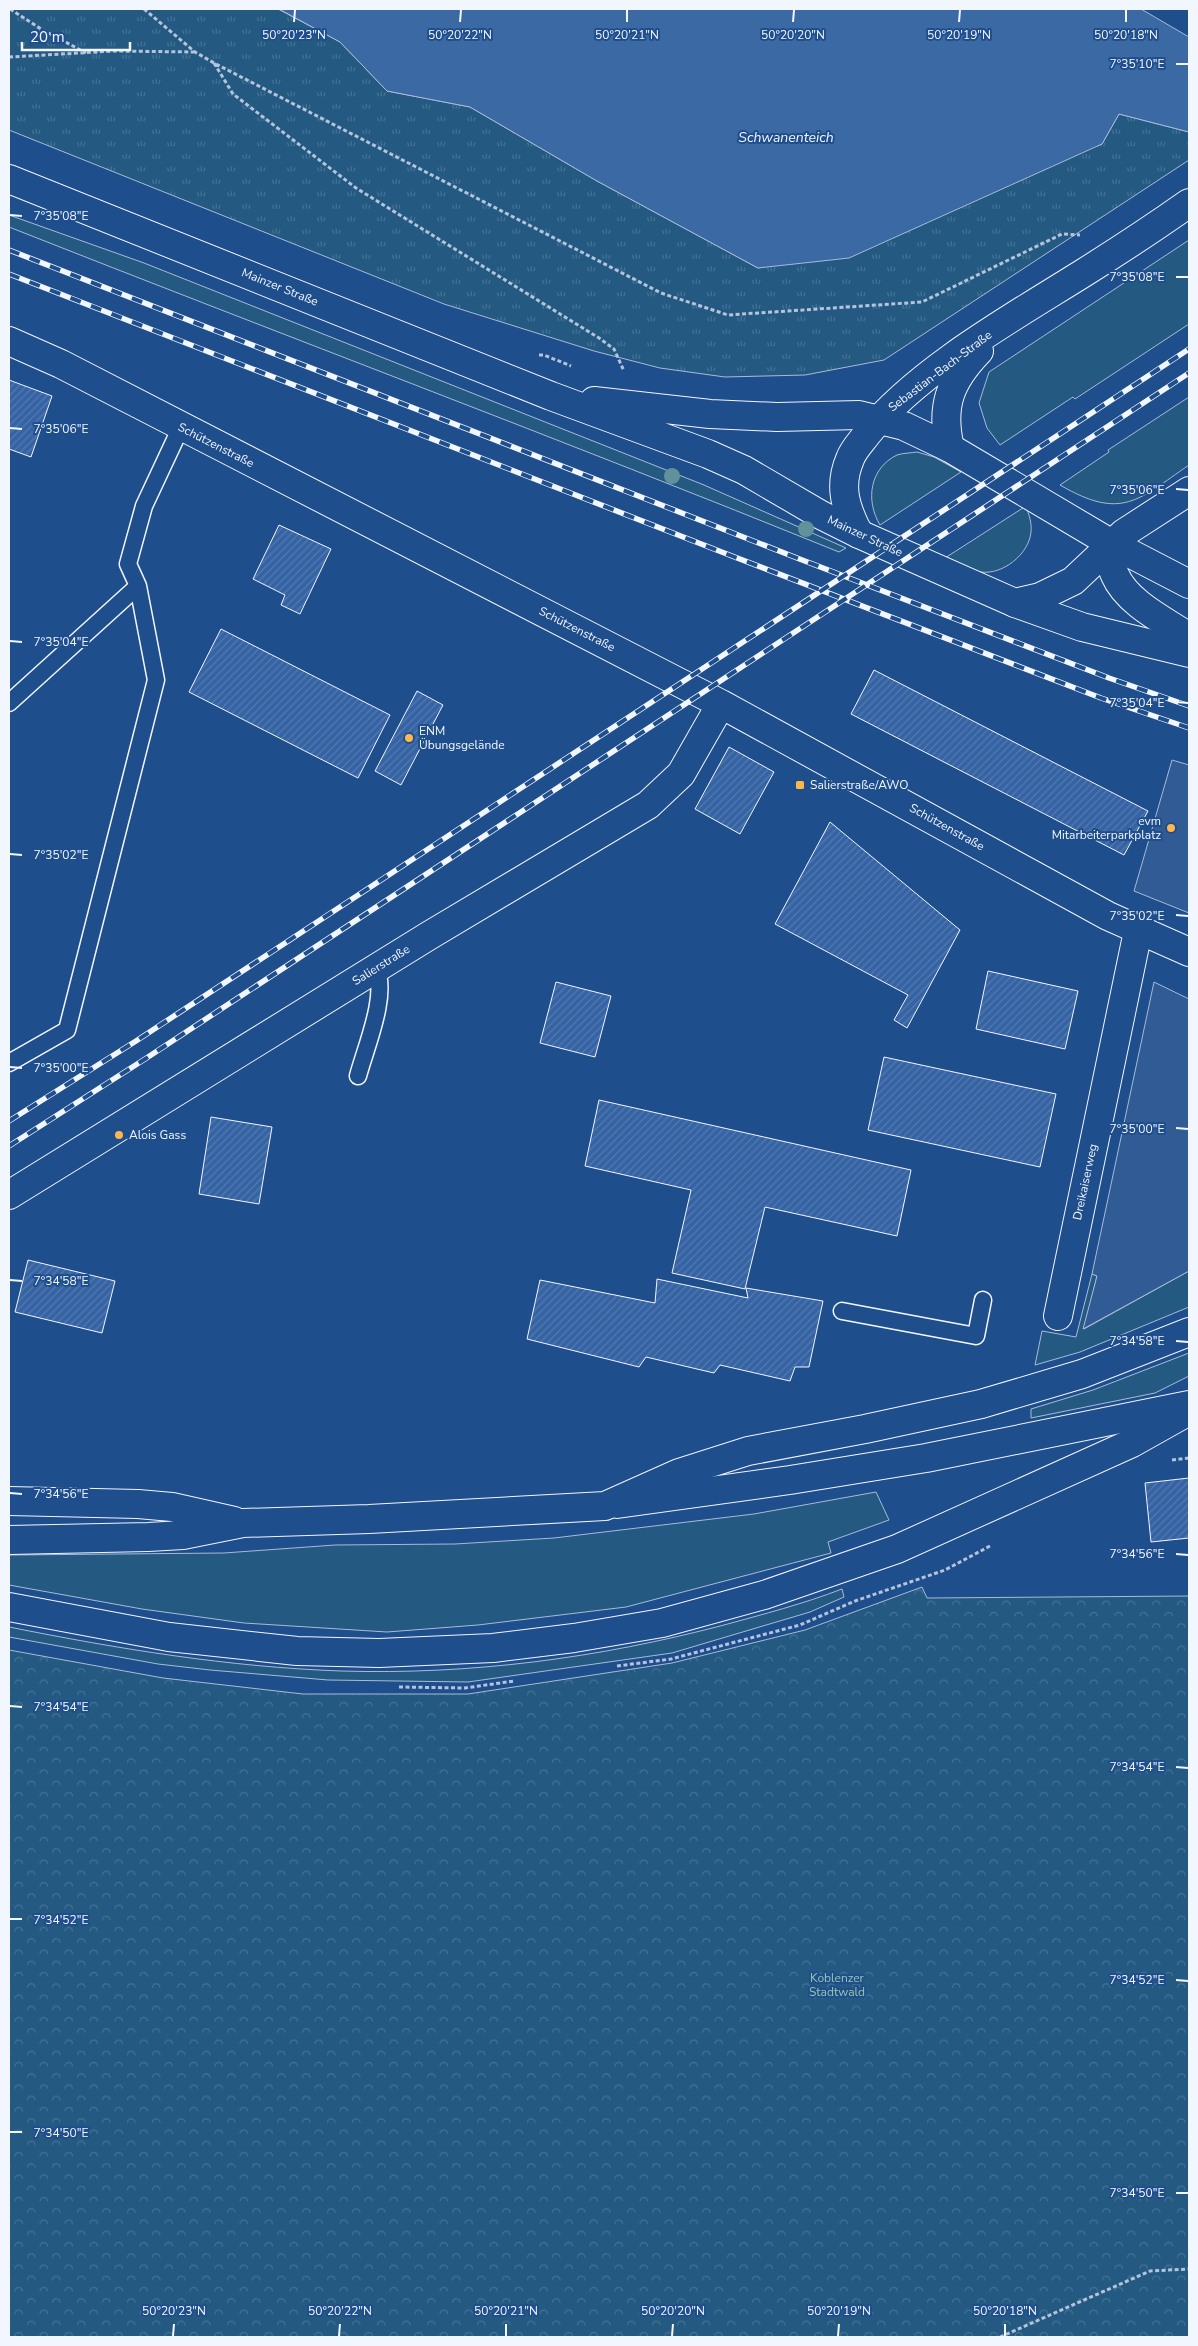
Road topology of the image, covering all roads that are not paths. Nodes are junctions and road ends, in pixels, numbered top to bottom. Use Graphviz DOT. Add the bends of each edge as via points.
graph roads {
  1 [pos="9,179"];
  2 [pos="1189,203"];
  3 [pos="1009,319"];
  4 [pos="9,341"];
  5 [pos="551,396"];
  6 [pos="878,420"];
  7 [pos="181,427"];
  8 [pos="950,448"];
  9 [pos="1189,491"];
  10 [pos="859,534"];
  11 [pos="1112,544"];
  12 [pos="1189,584"];
  13 [pos="138,586"];
  14 [pos="1015,602"];
  15 [pos="1189,637"];
  16 [pos="1189,653"];
  17 [pos="9,703"];
  18 [pos="722,704"];
  19 [pos="1138,930"];
  20 [pos="1189,952"];
  21 [pos="376,968"];
  22 [pos="9,1064"];
  23 [pos="358,1076"];
  24 [pos="9,1195"];
  25 [pos="983,1300"];
  26 [pos="842,1311"];
  27 [pos="1058,1316"];
  28 [pos="1189,1332"];
  29 [pos="1189,1405"];
  30 [pos="1189,1412"];
  31 [pos="9,1501"];
  32 [pos="605,1506"];
  33 [pos="243,1523"];
  34 [pos="9,1540"];
  35 [pos="9,1607"];
  1 -- 5 [label="main road, Mainzer Straße"];
  2 -- 3 [label="main road, Sebastian-Bach-Straße"];
  3 -- 6 [label="main road, Sebastian-Bach-Straße" via="942,366"];
  3 -- 8 [label="main road, Sebastian-Bach-Straße" via="971,360 950,390 946,428"];
  4 -- 7 [label="main road, Schützenstraße" via="61,364"];
  5 -- 6 [label="main road, Mainzer Straße" via="710,414 777,417 859,415"];
  5 -- 10 [label="main road, Mainzer Straße" via="744,470"];
  6 -- 8 [label="main road, Mainzer Straße" via="904,426"];
  6 -- 10 [label="main road, Sebastian-Bach-Straße" via="850,458 844,478 843,494 847,509"];
  7 -- 13 [label="lane" via="144,506 128,564"];
  7 -- 18 [label="main road, Schützenstraße"];
  8 -- 11 [label="main road, Mainzer Straße"];
  9 -- 11 [label="main road"];
  10 -- 14 [label="main road, Mainzer Straße"];
  11 -- 12 [label="main road, Mainzer Straße"];
  11 -- 14 [label="main road" via="1073,581 1040,597"];
  11 -- 15 [label="main road" via="1114,573 1121,586 1144,607"];
  13 -- 17 [label="lane"];
  13 -- 22 [label="lane" via="156,680 67,1030"];
  14 -- 16 [label="main road, Mainzer Straße" via="1082,627"];
  18 -- 19 [label="main road, Schützenstraße"];
  18 -- 21 [label="main road, Salierstraße" via="681,774 657,798"];
  19 -- 20 [label="main road, Schützenstraße"];
  19 -- 27 [label="main road, Dreikaiserweg"];
  21 -- 23 [label="lane" via="380,977 378,1002"];
  21 -- 24 [label="main road, Salierstraße"];
  25 -- 26 [label="lane" via="976,1336"];
  28 -- 32 [label="main road" via="1082,1374 981,1404 748,1451 679,1473"];
  29 -- 32 [label="main road" via="926,1458"];
  30 -- 35 [label="main road" via="1132,1443 897,1550 764,1595 662,1623 574,1638 493,1648 380,1653 297,1651 169,1637"];
  31 -- 33 [label="main road" via="147,1504"];
  32 -- 33 [label="main road" via="368,1520"];
  33 -- 34 [label="main road" via="183,1535"];
}
